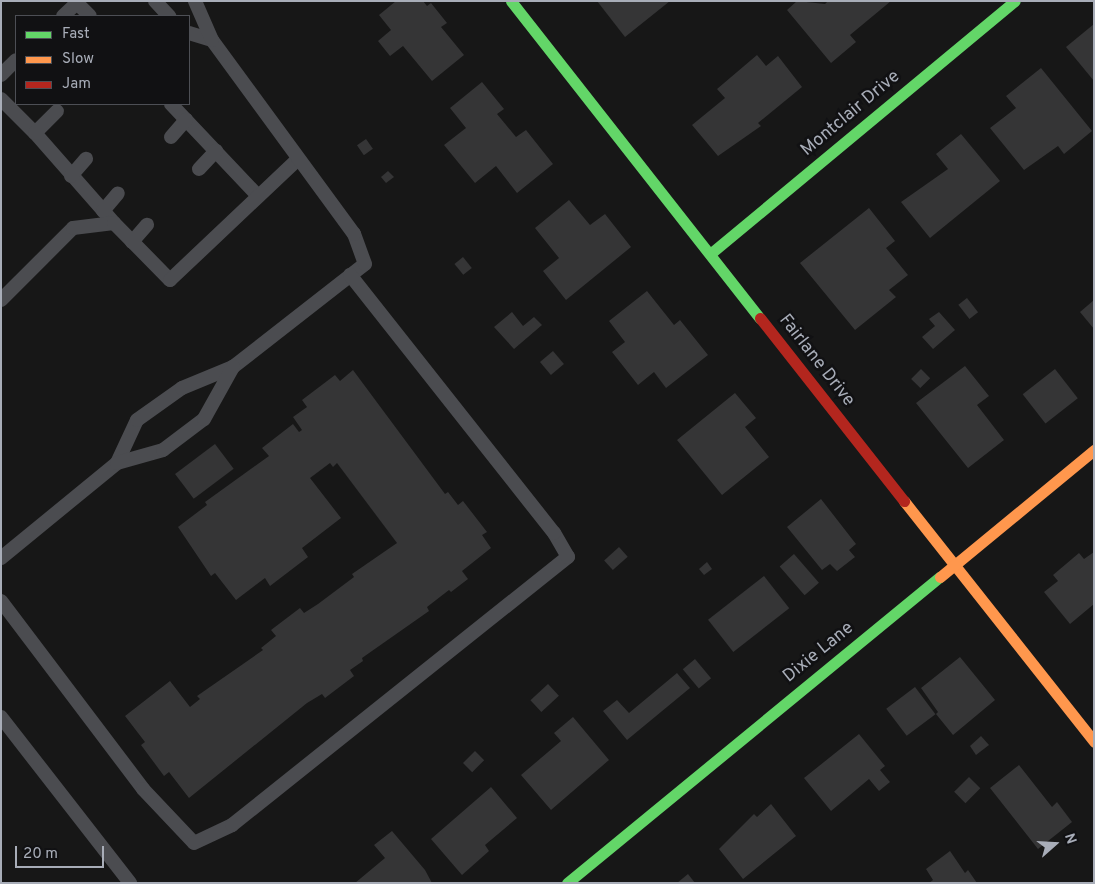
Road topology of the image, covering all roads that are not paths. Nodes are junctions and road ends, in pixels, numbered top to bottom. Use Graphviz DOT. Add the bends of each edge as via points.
graph roads {
  1 [pos="155,1"];
  2 [pos="195,1"];
  3 [pos="511,1"];
  4 [pos="1015,1"];
  5 [pos="78,2"];
  6 [pos="64,15"];
  7 [pos="89,15"];
  8 [pos="167,15"];
  9 [pos="190,33"];
  10 [pos="212,40"];
  11 [pos="15,61"];
  12 [pos="1,75"];
  13 [pos="1,99"];
  14 [pos="172,105"];
  15 [pos="57,110"];
  16 [pos="186,120"];
  17 [pos="36,132"];
  18 [pos="171,137"];
  19 [pos="216,151"];
  20 [pos="298,158"];
  21 [pos="86,159"];
  22 [pos="199,170"];
  23 [pos="71,176"];
  24 [pos="118,193"];
  25 [pos="258,196"];
  26 [pos="103,211"];
  27 [pos="114,223"];
  28 [pos="147,225"];
  29 [pos="132,242"];
  30 [pos="710,254"];
  31 [pos="350,275"];
  32 [pos="1,300"];
  33 [pos="233,367"];
  34 [pos="1094,450"];
  35 [pos="117,463"];
  36 [pos="1,558"];
  37 [pos="955,564"];
  38 [pos="1,601"];
  39 [pos="1,717"];
  40 [pos="1094,742"];
  41 [pos="130,883"];
  42 [pos="567,883"];
  1 -- 8 [label="lane"];
  2 -- 10 [label="lane"];
  3 -- 30 [label="street, Fairlane Drive"];
  4 -- 30 [label="street, Montclair Drive"];
  5 -- 6 [label="lane"];
  5 -- 7 [label="lane"];
  9 -- 10 [label="lane"];
  10 -- 20 [label="lane"];
  11 -- 12 [label="lane"];
  13 -- 17 [label="lane"];
  14 -- 16 [label="lane"];
  15 -- 17 [label="lane"];
  16 -- 18 [label="lane"];
  16 -- 19 [label="lane"];
  17 -- 23 [label="lane"];
  19 -- 22 [label="lane"];
  19 -- 25 [label="lane"];
  20 -- 25 [label="lane"];
  20 -- 31 [label="lane" via="354,234 365,264"];
  21 -- 23 [label="lane"];
  23 -- 26 [label="lane"];
  24 -- 26 [label="lane"];
  25 -- 29 [label="lane" via="170,280"];
  26 -- 27 [label="lane"];
  27 -- 29 [label="lane"];
  27 -- 32 [label="lane" via="73,228"];
  28 -- 29 [label="lane"];
  30 -- 37 [label="street, Fairlane Drive"];
  31 -- 33 [label="lane"];
  31 -- 38 [label="lane" via="554,533 568,558 232,825 194,843 143,789"];
  33 -- 35 [label="lane" via="182,388 138,420"];
  33 -- 35 [label="lane" via="204,419 163,450"];
  34 -- 37 [label="street, Dixie Lane"];
  35 -- 36 [label="lane"];
  37 -- 40 [label="street, Fairlane Drive"];
  37 -- 42 [label="street, Dixie Lane"];
  39 -- 41 [label="lane"];
}
